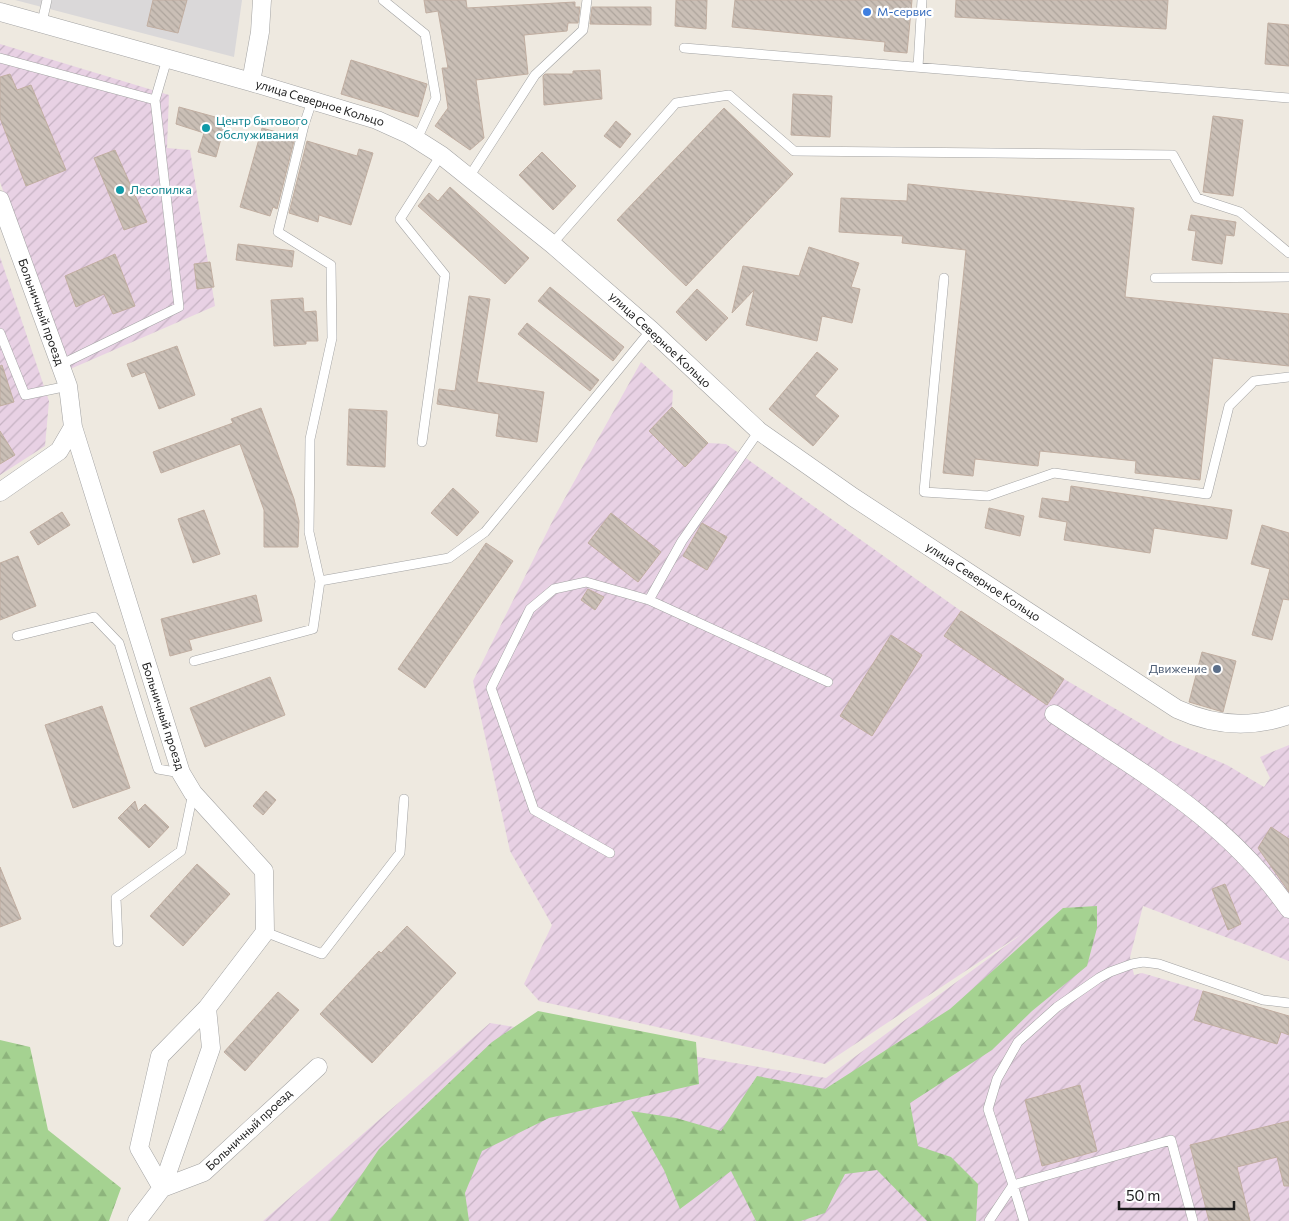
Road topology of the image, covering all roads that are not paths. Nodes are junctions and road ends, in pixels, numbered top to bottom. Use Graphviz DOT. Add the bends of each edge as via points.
graph roads {
  1 [pos="47,0"];
  2 [pos="262,0"];
  3 [pos="383,0"];
  4 [pos="587,0"];
  5 [pos="922,0"];
  6 [pos="0,12"];
  7 [pos="42,22"];
  8 [pos="684,48"];
  9 [pos="0,58"];
  10 [pos="167,59"];
  11 [pos="918,68"];
  12 [pos="251,82"];
  13 [pos="1289,98"];
  14 [pos="155,100"];
  15 [pos="312,101"];
  16 [pos="417,139"];
  17 [pos="441,155"];
  18 [pos="470,177"];
  19 [pos="0,200"];
  20 [pos="552,244"];
  21 [pos="1289,253"];
  22 [pos="1289,277"];
  23 [pos="944,278"];
  24 [pos="1155,278"];
  25 [pos="651,330"];
  26 [pos="0,333"];
  27 [pos="60,365"];
  28 [pos="1289,377"];
  29 [pos="68,386"];
  30 [pos="73,427"];
  31 [pos="759,431"];
  32 [pos="422,442"];
  33 [pos="0,492"];
  34 [pos="320,581"];
  35 [pos="649,600"];
  36 [pos="17,636"];
  37 [pos="194,661"];
  38 [pos="828,682"];
  39 [pos="1054,714"];
  40 [pos="1289,715"];
  41 [pos="180,773"];
  42 [pos="193,793"];
  43 [pos="404,799"];
  44 [pos="610,853"];
  45 [pos="1289,909"];
  46 [pos="265,932"];
  47 [pos="118,942"];
  48 [pos="1289,1003"];
  49 [pos="207,1008"];
  50 [pos="318,1067"];
  51 [pos="1013,1185"];
  52 [pos="162,1188"];
  53 [pos="137,1221"];
  54 [pos="989,1221"];
  55 [pos="1024,1221"];
  56 [pos="1193,1221"];
  1 -- 7 [label="lane"];
  2 -- 12 [label="street"];
  3 -- 16 [label="lane" via="425,34 436,98"];
  4 -- 18 [label="lane" via="583,30 535,75"];
  5 -- 11 [label="lane"];
  6 -- 7 [label="street, улица Северное Кольцо"];
  7 -- 10 [label="street, улица Северное Кольцо"];
  8 -- 11 [label="lane"];
  9 -- 14 [label="lane"];
  10 -- 12 [label="street, улица Северное Кольцо"];
  10 -- 14 [label="lane"];
  11 -- 13 [label="lane"];
  12 -- 15 [label="street, улица Северное Кольцо"];
  14 -- 27 [label="lane" via="179,307"];
  15 -- 16 [label="street, улица Северное Кольцо" via="377,120"];
  15 -- 34 [label="lane" via="278,232 331,265 332,338 310,439 309,532"];
  16 -- 17 [label="street, улица Северное Кольцо"];
  17 -- 18 [label="street, улица Северное Кольцо"];
  17 -- 32 [label="lane" via="400,219 445,275"];
  18 -- 20 [label="street, улица Северное Кольцо"];
  19 -- 27 [label="street, Больничный проезд"];
  20 -- 21 [label="lane" via="676,103 729,95 794,151 1173,155 1197,198 1240,212"];
  20 -- 25 [label="street, улица Северное Кольцо"];
  22 -- 24 [label="lane"];
  23 -- 28 [label="lane" via="924,492 988,496 1054,473 1207,494 1229,406 1254,381"];
  25 -- 31 [label="street, улица Северное Кольцо"];
  25 -- 34 [label="lane" via="485,532 449,558"];
  26 -- 29 [label="lane" via="25,395"];
  27 -- 29 [label="street, Больничный проезд"];
  29 -- 30 [label="street, Больничный проезд"];
  30 -- 33 [label="street" via="59,451"];
  30 -- 41 [label="street, Больничный проезд"];
  31 -- 35 [label="lane" via="682,541"];
  31 -- 40 [label="street, улица Северное Кольцо" via="852,497 1177,709 1197,718 1231,725 1260,723"];
  34 -- 37 [label="lane" via="313,630"];
  35 -- 38 [label="lane"];
  35 -- 44 [label="lane" via="586,582 554,589 530,609 491,688 534,810"];
  36 -- 41 [label="lane" via="94,617 119,643 158,769"];
  39 -- 45 [label="street" via="1199,812 1259,869"];
  41 -- 42 [label="street, Больничный проезд"];
  42 -- 46 [label="street, Больничный проезд" via="264,871"];
  42 -- 47 [label="lane" via="182,851 116,898"];
  43 -- 46 [label="lane" via="400,853 322,954"];
  46 -- 49 [label="street"];
  48 -- 51 [label="lane" via="1264,1000 1172,968 1143,962 1120,968 1057,1006 1018,1042 997,1079 988,1109"];
  49 -- 52 [label="street" via="211,1048"];
  49 -- 52 [label="street" via="160,1056 139,1148"];
  50 -- 52 [label="street, Больничный проезд" via="204,1172"];
  51 -- 54 [label="lane"];
  51 -- 55 [label="lane"];
  51 -- 56 [label="lane" via="1171,1140"];
  52 -- 53 [label="street"];
}
